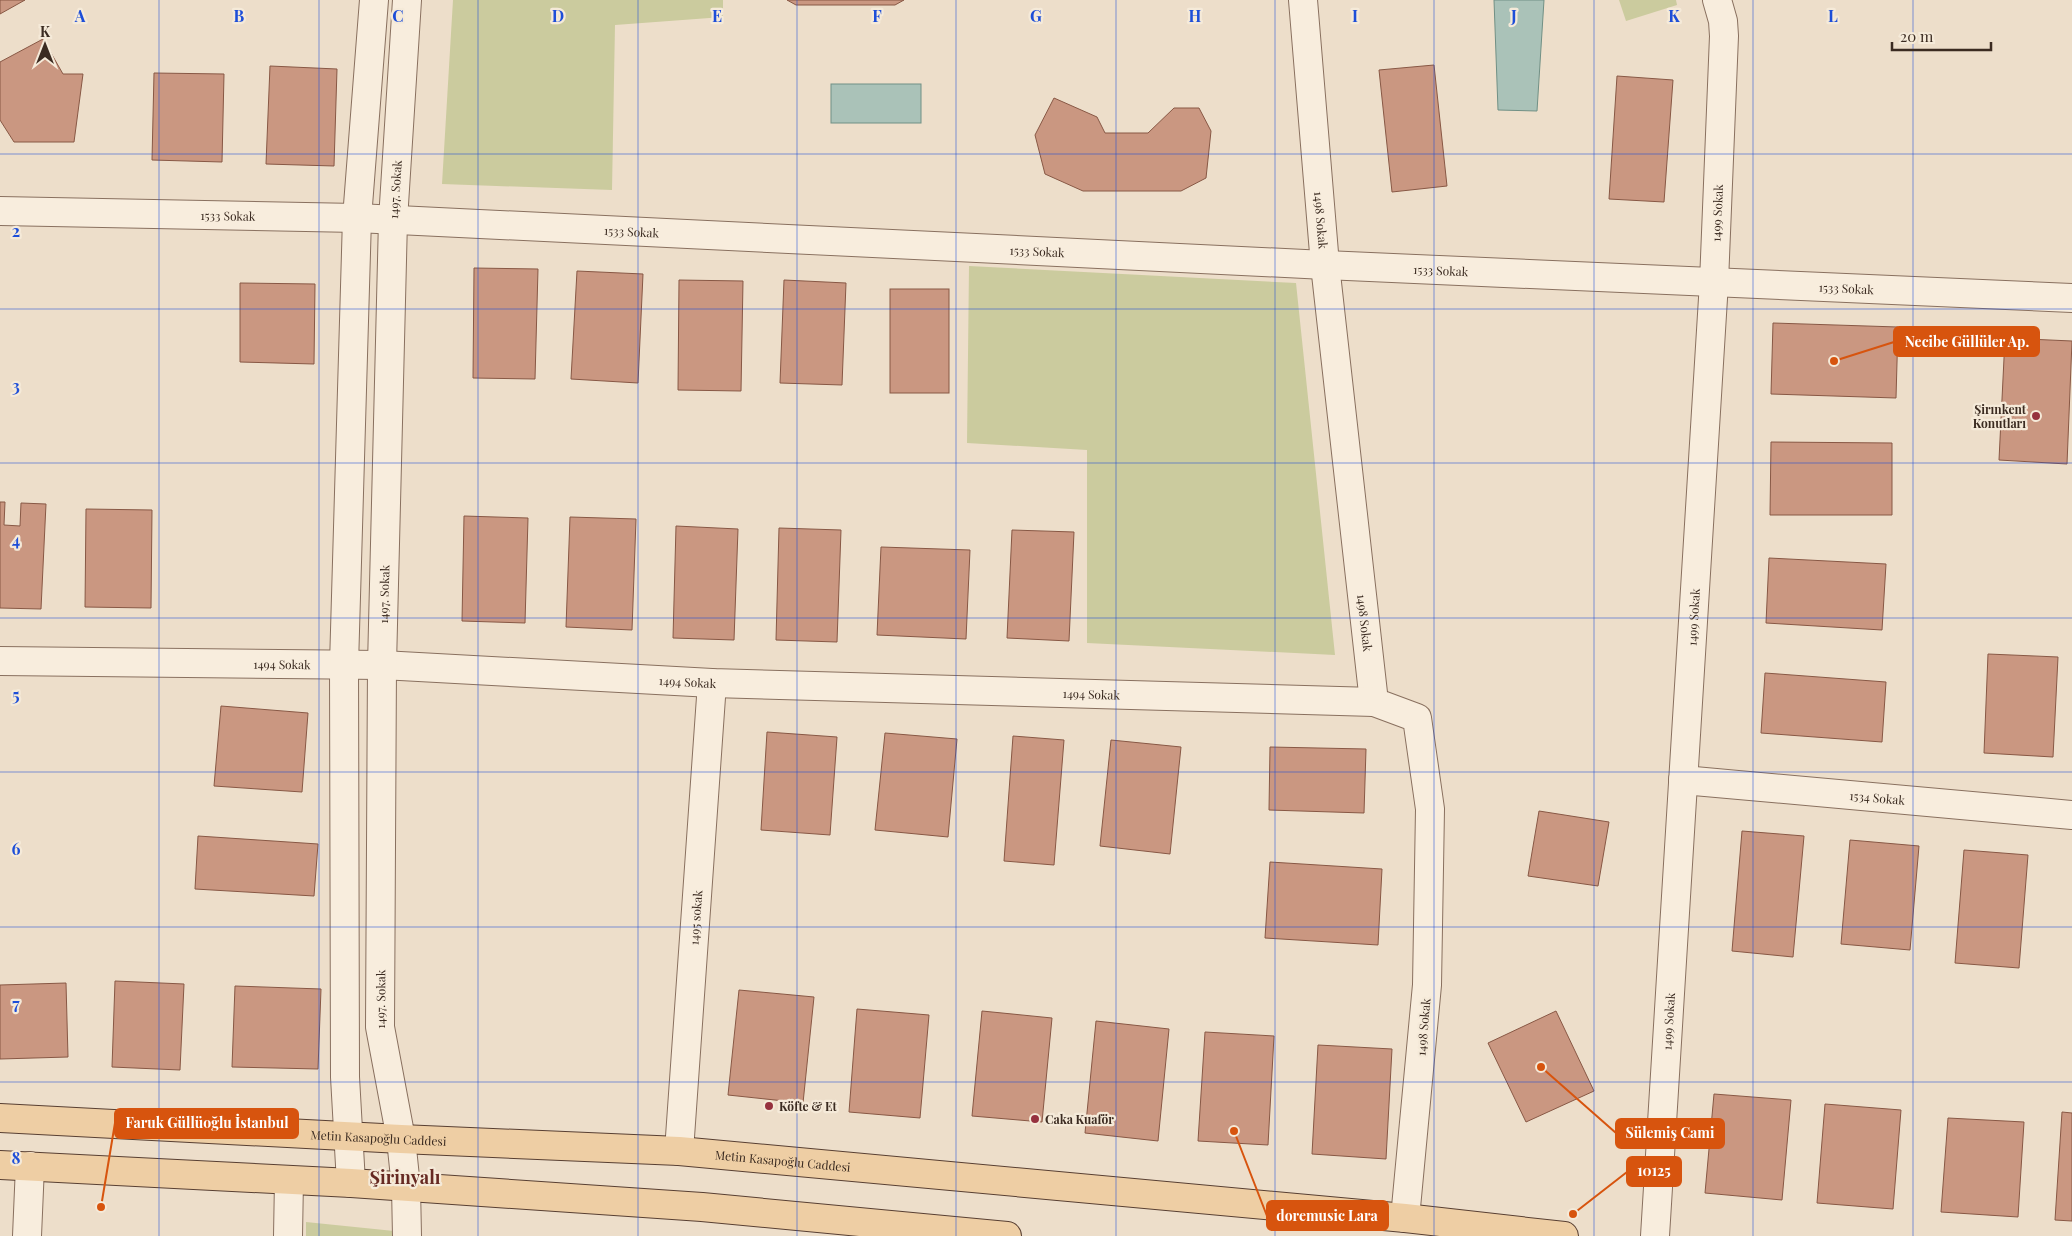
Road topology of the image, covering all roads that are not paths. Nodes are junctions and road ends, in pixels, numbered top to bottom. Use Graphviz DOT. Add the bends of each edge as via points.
graph roads {
  1 [pos="374,0"];
  2 [pos="407,0"];
  3 [pos="1303,0"];
  4 [pos="1717,0"];
  5 [pos="0,211"];
  6 [pos="357,218"];
  7 [pos="393,220"];
  8 [pos="1325,265"];
  9 [pos="1714,282"];
  10 [pos="2072,298"];
  11 [pos="0,661"];
  12 [pos="344,665"];
  13 [pos="382,665"];
  14 [pos="712,683"];
  15 [pos="1374,702"];
  16 [pos="1683,780"];
  17 [pos="2072,815"];
  18 [pos="0,1118"];
  19 [pos="348,1136"];
  20 [pos="401,1140"];
  21 [pos="679,1152"];
  22 [pos="0,1165"];
  23 [pos="30,1166"];
  24 [pos="289,1180"];
  25 [pos="351,1183"];
  26 [pos="406,1187"];
  27 [pos="1405,1218"];
  28 [pos="28,1236"];
  29 [pos="288,1236"];
  30 [pos="407,1236"];
  31 [pos="1007,1236"];
  32 [pos="1564,1236"];
  33 [pos="1655,1236"];
  1 -- 6 [label="street"];
  2 -- 7 [label="street, 1497. Sokak"];
  3 -- 8 [label="street, 1498 Sokak"];
  4 -- 9 [label="street, 1499 Sokak" via="1724,36"];
  5 -- 6 [label="street, 1533 Sokak"];
  6 -- 7 [label="street, 1533 Sokak"];
  6 -- 12 [label="street"];
  7 -- 8 [label="street, 1533 Sokak"];
  7 -- 13 [label="street, 1497. Sokak"];
  8 -- 9 [label="street, 1533 Sokak"];
  8 -- 15 [label="street, 1498 Sokak"];
  9 -- 10 [label="street, 1533 Sokak"];
  9 -- 16 [label="street, 1499 Sokak"];
  11 -- 12 [label="street, 1494 Sokak"];
  12 -- 13 [label="street, 1494 Sokak"];
  12 -- 19 [label="street"];
  13 -- 14 [label="street, 1494 Sokak"];
  13 -- 20 [label="street, 1497. Sokak" via="380,1027"];
  14 -- 15 [label="street, 1494 Sokak"];
  14 -- 21 [label="street, 1495 sokak"];
  15 -- 27 [label="street, 1498 Sokak" via="1417,718 1430,809 1427,985"];
  16 -- 17 [label="street, 1534 Sokak"];
  16 -- 33 [label="street, 1499 Sokak"];
  18 -- 19 [label="main road, Metin Kasapoğlu Caddesi"];
  19 -- 20 [label="main road, Metin Kasapoğlu Caddesi"];
  19 -- 25 [label="street"];
  20 -- 21 [label="main road, Metin Kasapoğlu Caddesi"];
  20 -- 26 [label="street, 1497. Sokak"];
  21 -- 27 [label="main road, Metin Kasapoğlu Caddesi"];
  22 -- 23 [label="main road"];
  23 -- 24 [label="main road"];
  23 -- 28 [label="street"];
  24 -- 25 [label="main road"];
  24 -- 29 [label="street"];
  25 -- 26 [label="main road"];
  26 -- 30 [label="street, 1497. Sokak"];
  26 -- 31 [label="main road" via="702,1207"];
  27 -- 32 [label="main road, Metin Kasapoğlu Caddesi"];
}
